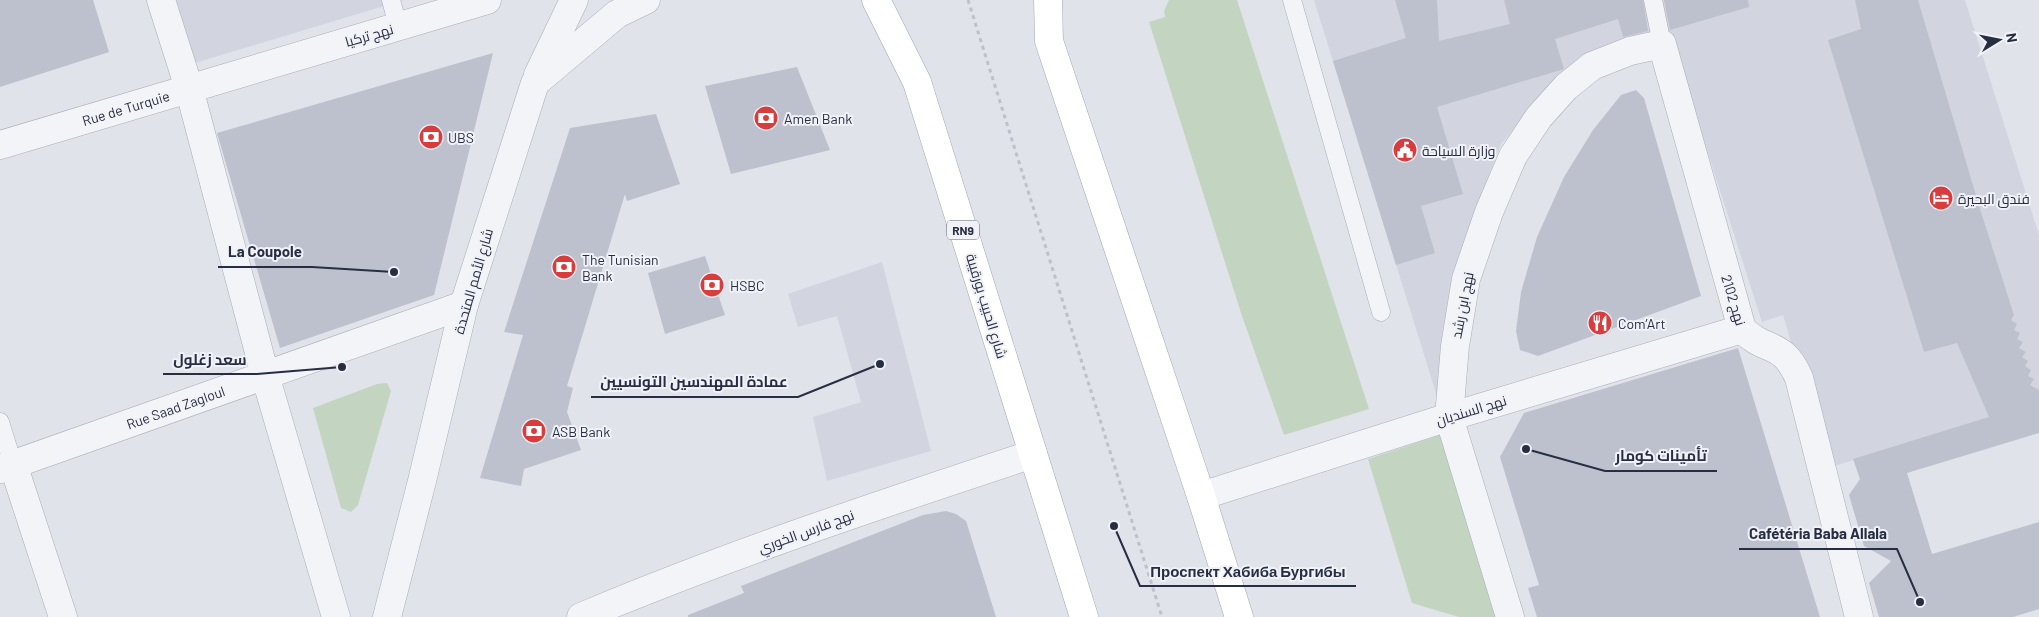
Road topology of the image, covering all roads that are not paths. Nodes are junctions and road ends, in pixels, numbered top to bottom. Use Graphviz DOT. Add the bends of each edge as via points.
graph roads {
  1 [pos="161,0"];
  2 [pos="391,0"];
  3 [pos="487,0"];
  4 [pos="574,0"];
  5 [pos="646,0"];
  6 [pos="876,0"];
  7 [pos="1048,0"];
  8 [pos="1292,0"];
  9 [pos="1653,0"];
  10 [pos="398,26"];
  11 [pos="1662,44"];
  12 [pos="251,70"];
  13 [pos="534,83"];
  14 [pos="189,88"];
  15 [pos="0,145"];
  16 [pos="464,304"];
  17 [pos="1381,312"];
  18 [pos="1742,329"];
  19 [pos="264,375"];
  20 [pos="1449,417"];
  21 [pos="0,422"];
  22 [pos="1033,454"];
  23 [pos="6,467"];
  24 [pos="1201,496"];
  25 [pos="63,617"];
  26 [pos="336,617"];
  27 [pos="387,617"];
  28 [pos="581,617"];
  29 [pos="1084,617"];
  30 [pos="1239,617"];
  31 [pos="1510,617"];
  32 [pos="1859,617"];
  1 -- 14 [label="street"];
  2 -- 10 [label="lane"];
  3 -- 10 [label="street, نهج تركيا"];
  4 -- 13 [label="street, شارع الأمم المتحدة"];
  5 -- 13 [label="street" via="617,14"];
  6 -- 22 [label="main road, شارع الحبيب بورقيبة / RN9" via="916,82"];
  7 -- 24 [label="main road" via="1049,42"];
  8 -- 17 [label="lane"];
  9 -- 11 [label="lane"];
  10 -- 12 [label="street, نهج تركيا"];
  11 -- 18 [label="street, نهج 2102"];
  11 -- 20 [label="street, نهج ابن رشد" via="1592,66 1566,87 1539,117 1513,156 1466,279 1454,346"];
  12 -- 14 [label="street, Rue de Turquie"];
  13 -- 16 [label="street, شارع الأمم المتحدة"];
  14 -- 15 [label="street, Rue de Turquie"];
  14 -- 19 [label="street"];
  16 -- 19 [label="street, Rue Saad Zagloul"];
  16 -- 27 [label="street, شارع الأمم المتحدة"];
  18 -- 20 [label="street, نهج السنديان"];
  18 -- 32 [label="street, نهج 2102" via="1750,338 1783,353 1792,362 1799,378"];
  19 -- 23 [label="street, Rue Saad Zagloul"];
  19 -- 26 [label="street"];
  20 -- 24 [label="street, نهج السنديان"];
  20 -- 31 [label="street, نهج ابن رشد"];
  21 -- 23 [label="lane"];
  22 -- 28 [label="street, نهج فارس الخوري" via="877,505"];
  22 -- 29 [label="main road, شارع الحبيب بورقيبة / RN9"];
  23 -- 25 [label="street"];
  24 -- 30 [label="main road"];
}
